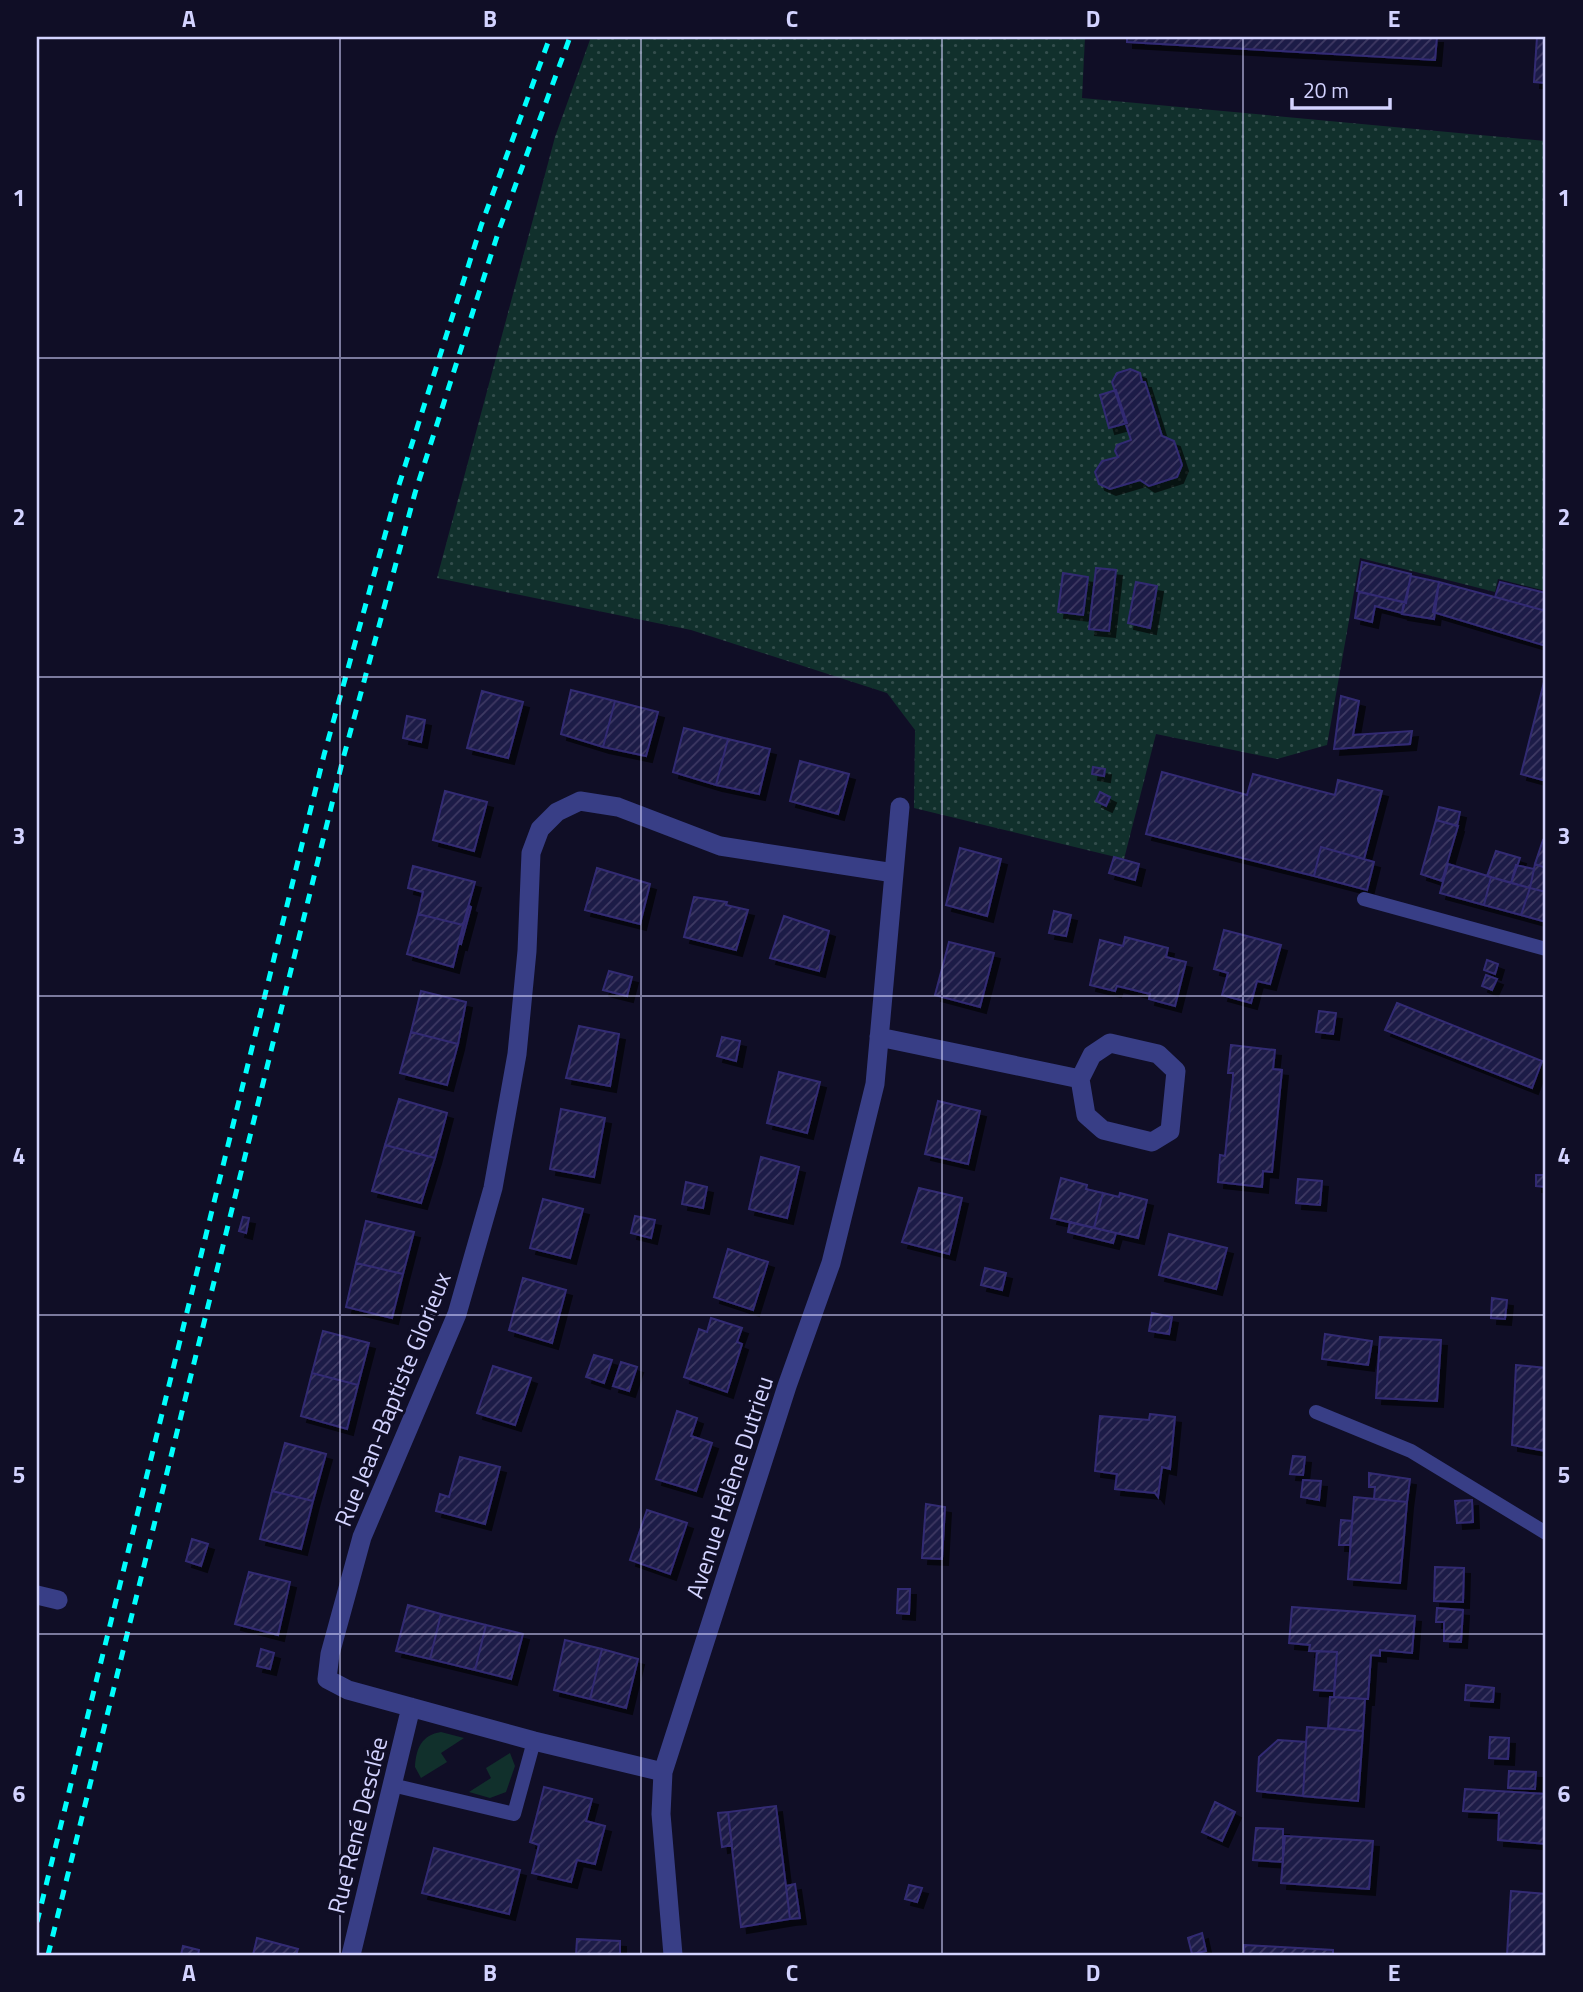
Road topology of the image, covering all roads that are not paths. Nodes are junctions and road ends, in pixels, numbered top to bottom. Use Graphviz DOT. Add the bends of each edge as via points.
graph roads {
  1 [pos="900,807"];
  2 [pos="894,873"];
  3 [pos="1364,899"];
  4 [pos="1546,949"];
  5 [pos="879,1037"];
  6 [pos="1080,1079"];
  7 [pos="1316,1412"];
  8 [pos="1546,1533"];
  9 [pos="37,1595"];
  10 [pos="58,1600"];
  11 [pos="411,1707"];
  12 [pos="534,1741"];
  13 [pos="663,1772"];
  14 [pos="392,1785"];
  15 [pos="351,1955"];
  16 [pos="673,1955"];
  1 -- 2 [label="street, Avenue Hélène Dutrieu"];
  2 -- 5 [label="street, Avenue Hélène Dutrieu"];
  2 -- 11 [label="street, Rue Jean-Baptiste Glorieux" via="720,846 618,807 580,801 557,812 540,829 531,853 517,1054 493,1188 457,1314 362,1537 330,1654 327,1679 348,1690"];
  3 -- 4 [label="lane"];
  5 -- 6 [label="street"];
  5 -- 13 [label="street, Avenue Hélène Dutrieu" via="875,1084 831,1263"];
  6 -- 6 [label="street" via="1086,1115 1103,1130 1152,1142 1170,1131 1176,1071 1158,1054 1110,1043 1092,1055"];
  7 -- 8 [label="lane" via="1412,1451"];
  9 -- 10 [label="street"];
  11 -- 12 [label="street, Rue Jean-Baptiste Glorieux"];
  11 -- 14 [label="street, Rue René Desclée"];
  12 -- 13 [label="street, Rue Jean-Baptiste Glorieux"];
  12 -- 14 [label="lane" via="513,1814"];
  13 -- 16 [label="street, Avenue Hélène Dutrieu" via="661,1814"];
  14 -- 15 [label="street, Rue René Desclée"];
}
